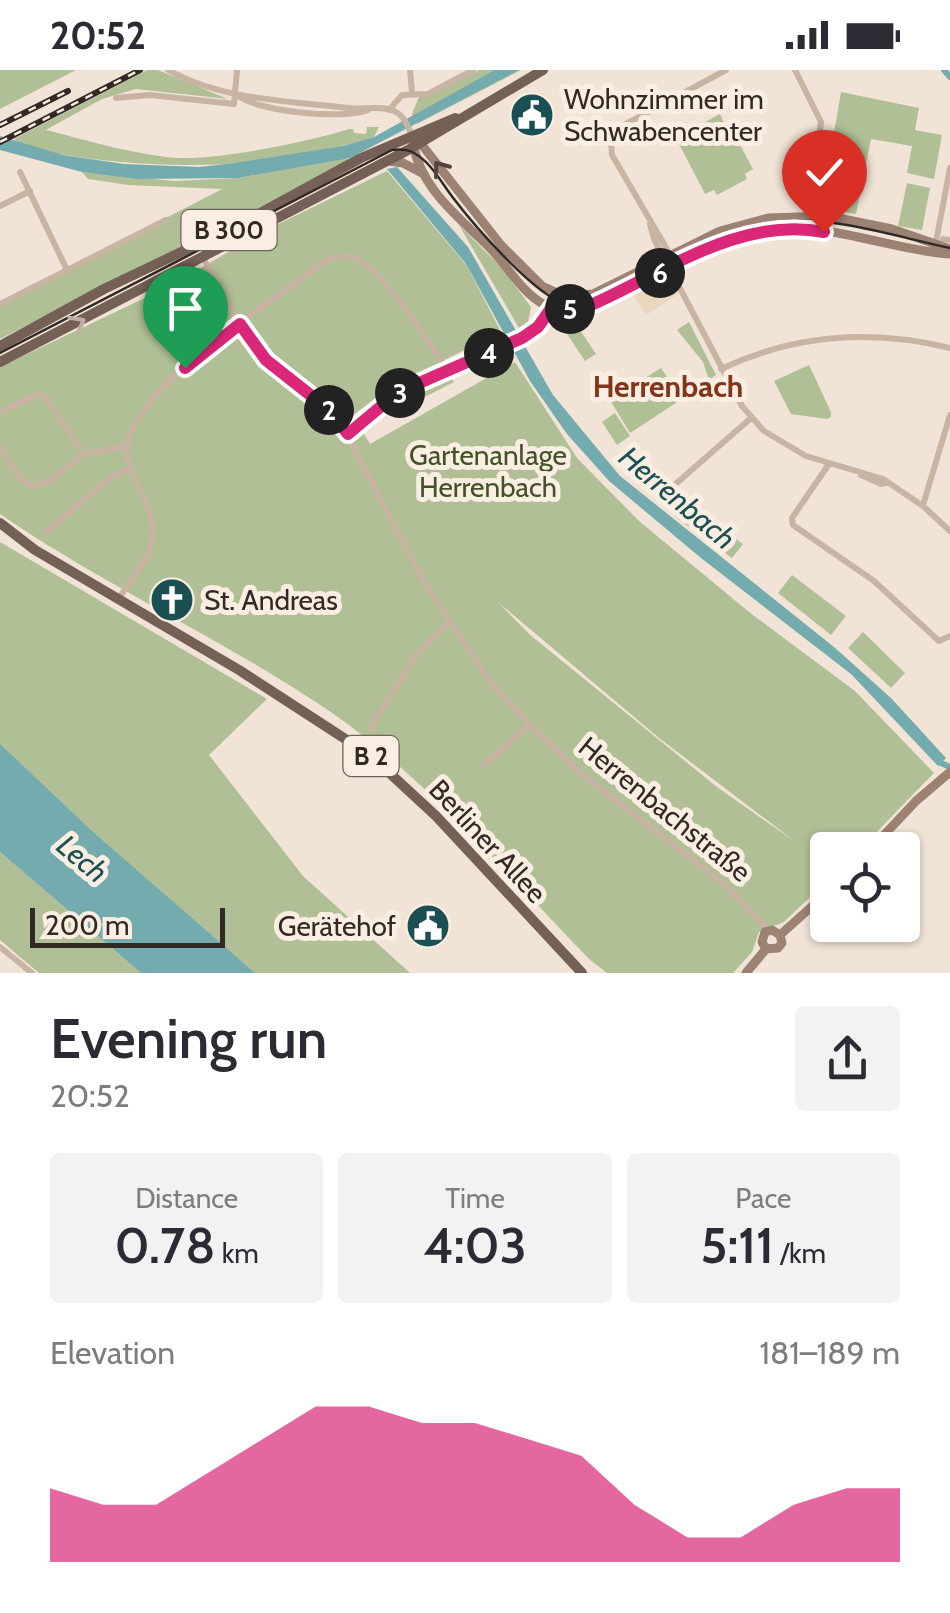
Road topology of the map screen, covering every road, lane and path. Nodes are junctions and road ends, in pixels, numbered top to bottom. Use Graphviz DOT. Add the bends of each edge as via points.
graph roads {
  1 [pos="168,70"];
  2 [pos="237,70"];
  3 [pos="410,70"];
  4 [pos="473,70"];
  5 [pos="544,70"];
  6 [pos="726,70"];
  7 [pos="795,70"];
  8 [pos="412,92"];
  9 [pos="235,93"];
  10 [pos="116,98"];
  11 [pos="247,103"];
  12 [pos="234,104"];
  13 [pos="371,109"];
  14 [pos="389,110"];
  15 [pos="414,138"];
  16 [pos="392,159"];
  17 [pos="950,168"];
  18 [pos="20,172"];
  19 [pos="422,174"];
  20 [pos="30,191"];
  21 [pos="0,206"];
  22 [pos="808,216"];
  23 [pos="166,220"];
  24 [pos="807,229"];
  25 [pos="940,244"];
  26 [pos="950,252"];
  27 [pos="202,256"];
  28 [pos="669,260"];
  29 [pos="66,270"];
  30 [pos="549,290"];
  31 [pos="0,304"];
  32 [pos="545,304"];
  33 [pos="240,324"];
  34 [pos="0,346"];
  35 [pos="950,348"];
  36 [pos="0,362"];
  37 [pos="446,368"];
  38 [pos="721,369"];
  39 [pos="0,412"];
  40 [pos="950,416"];
  41 [pos="752,418"];
  42 [pos="348,434"];
  43 [pos="127,446"];
  44 [pos="0,448"];
  45 [pos="84,454"];
  46 [pos="829,464"];
  47 [pos="130,469"];
  48 [pos="672,488"];
  49 [pos="923,506"];
  50 [pos="0,523"];
  51 [pos="950,531"];
  52 [pos="46,532"];
  53 [pos="118,598"];
  54 [pos="449,622"];
  55 [pos="950,636"];
  56 [pos="530,725"];
  57 [pos="371,728"];
  58 [pos="484,765"];
  59 [pos="947,775"];
  60 [pos="888,832"];
  61 [pos="810,908"];
  62 [pos="769,930"];
  63 [pos="780,934"];
  64 [pos="0,947"];
  65 [pos="766,949"];
  66 [pos="22,970"];
  67 [pos="32,973"];
  68 [pos="582,973"];
  69 [pos="746,973"];
  1 -- 9 [label="street"];
  2 -- 9 [label="street"];
  3 -- 8 [label="street"];
  4 -- 8 [label="street" via="428,94"];
  5 -- 15 [label="main road, B 300"];
  6 -- 28 [label="street" via="626,123 611,139 612,156"];
  7 -- 22 [label="street" via="821,122"];
  8 -- 14 [label="street"];
  9 -- 11 [label="street"];
  9 -- 12 [label="street"];
  9 -- 13 [label="street"];
  10 -- 12 [label="street" via="150,94"];
  11 -- 12 [label="street"];
  11 -- 13 [label="street" via="344,116"];
  13 -- 14 [label="street"];
  14 -- 15 [label="street" via="404,119"];
  15 -- 16 [label="main road, B 300"];
  15 -- 19 [label="street"];
  30 -- 15 [label="street, one-way" via="485,228"];
  15 -- 34 [label="main road, B 300" via="382,148"];
  16 -- 19 [label="street"];
  16 -- 27 [label="main road, B 300"];
  17 -- 25 [label="street"];
  18 -- 20 [label="street"];
  19 -- 32 [label="street"];
  20 -- 21 [label="street"];
  20 -- 29 [label="street"];
  22 -- 24 [label="street"];
  22 -- 25 [label="street"];
  22 -- 28 [label="street" via="738,225"];
  23 -- 29 [label="street"];
  24 -- 25 [label="street"];
  24 -- 28 [label="street" via="741,235"];
  25 -- 26 [label="street"];
  27 -- 33 [label="street, Herrenbachstraße"];
  36 -- 27 [label="main road, B 300, one-way"];
  28 -- 30 [label="street" via="593,294"];
  28 -- 32 [label="street" via="591,305"];
  28 -- 38 [label="street"];
  29 -- 31 [label="street"];
  30 -- 32 [label="street"];
  32 -- 37 [label="street" via="522,338"];
  33 -- 37 [label="street" via="325,261 350,256 373,270"];
  33 -- 42 [label="street, Herrenbachstraße" via="266,360 328,409"];
  33 -- 43 [label="street" via="156,397"];
  35 -- 38 [label="street" via="847,335 784,346"];
  37 -- 42 [label="street" via="391,398"];
  38 -- 41 [label="street"];
  39 -- 45 [label="street" via="45,396"];
  40 -- 49 [label="street"];
  41 -- 46 [label="street" via="786,447"];
  41 -- 48 [label="street"];
  42 -- 54 [label="street, Herrenbachstraße"];
  43 -- 45 [label="street"];
  43 -- 47 [label="street"];
  44 -- 45 [label="street" via="32,486 50,481"];
  46 -- 49 [label="street" via="885,483"];
  46 -- 55 [label="street" via="793,524 874,581 940,642"];
  47 -- 52 [label="street" via="112,476"];
  47 -- 53 [label="street" via="152,513 154,537"];
  49 -- 51 [label="street"];
  50 -- 53 [label="main road, Berliner Allee / B 2"];
  53 -- 68 [label="main road, Berliner Allee / B 2" via="370,755"];
  54 -- 56 [label="street, Herrenbachstraße"];
  54 -- 57 [label="street" via="417,654"];
  56 -- 58 [label="street"];
  56 -- 62 [label="street, Herrenbachstraße" via="724,884"];
  59 -- 60 [label="street"];
  61 -- 63 [label="street"];
  62 -- 63 [label="street"];
  62 -- 65 [label="street" via="762,938"];
  63 -- 65 [label="street" via="778,948"];
  64 -- 66 [label="street"];
  65 -- 69 [label="street"];
  66 -- 67 [label="street"];
}
